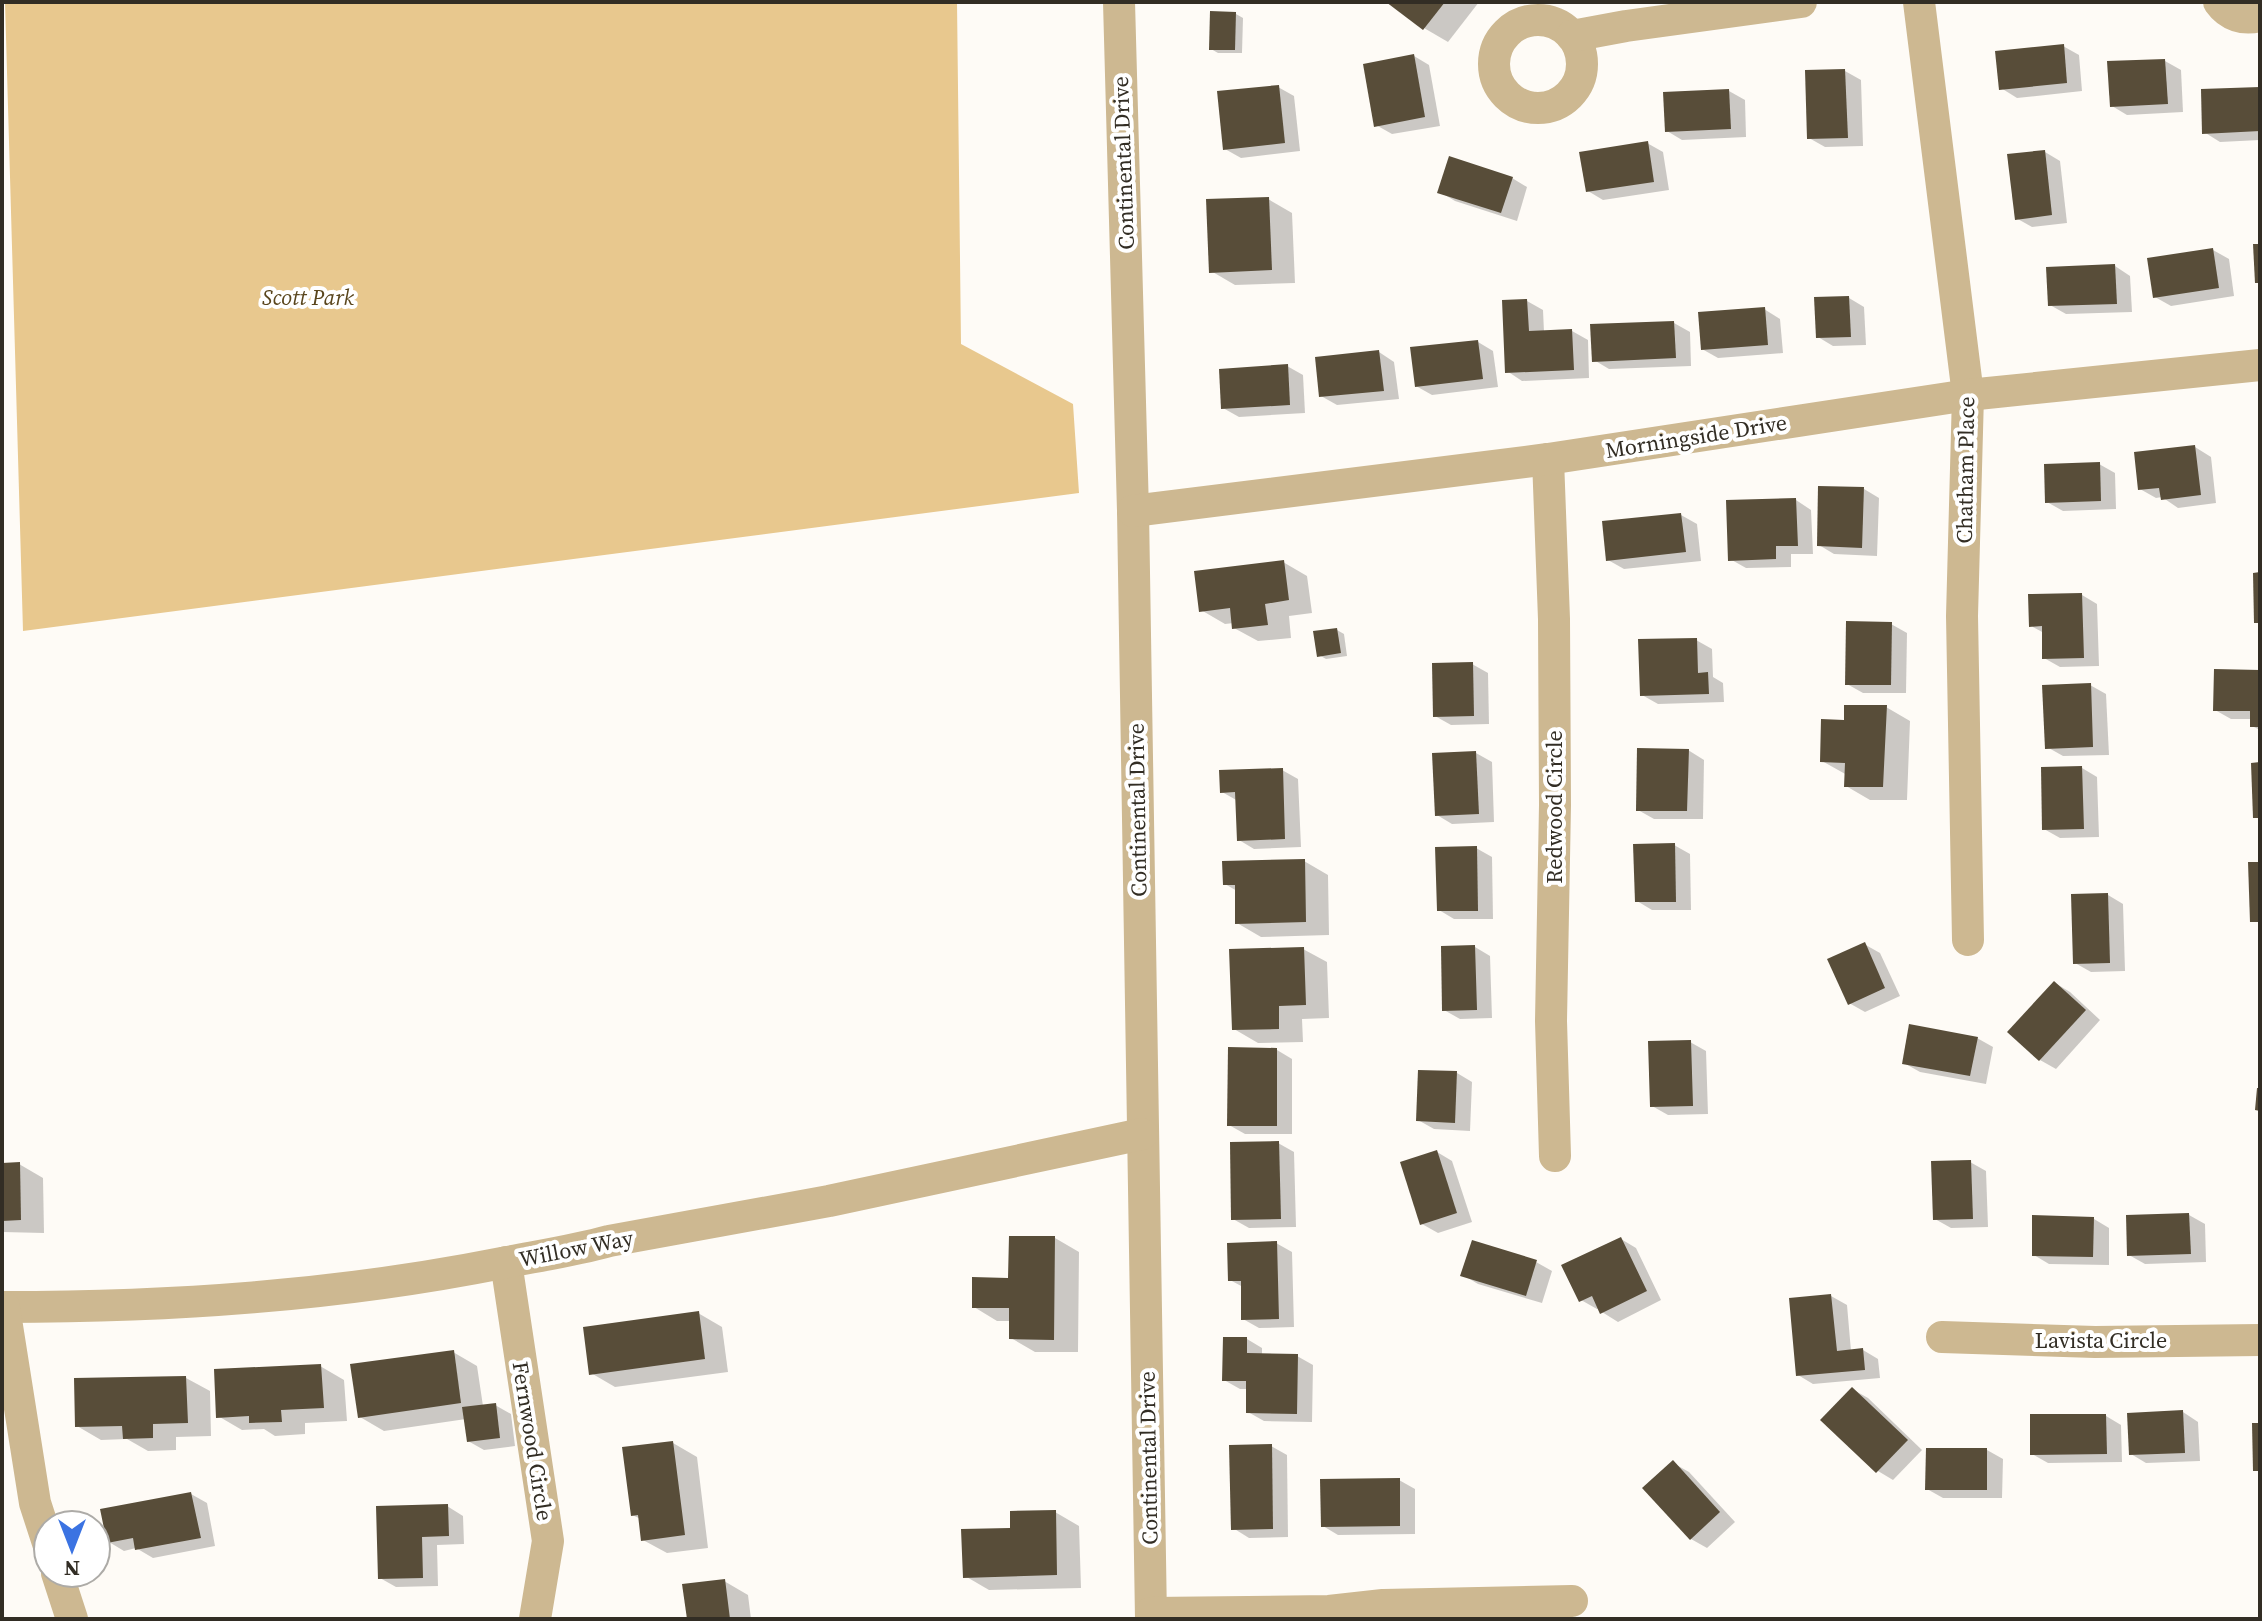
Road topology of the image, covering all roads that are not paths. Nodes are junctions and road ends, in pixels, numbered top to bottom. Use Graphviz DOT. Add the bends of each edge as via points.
graph roads {
  1 [pos="1119,2"];
  2 [pos="1801,2"];
  3 [pos="1919,2"];
  4 [pos="2219,2"];
  5 [pos="2260,16"];
  6 [pos="1572,36"];
  7 [pos="2260,365"];
  8 [pos="1968,395"];
  9 [pos="1548,459"];
  10 [pos="1133,511"];
  11 [pos="1968,940"];
  12 [pos="1142,1134"];
  13 [pos="1555,1156"];
  14 [pos="506,1262"];
  15 [pos="3,1307"];
  16 [pos="1942,1337"];
  17 [pos="2260,1340"];
  18 [pos="37,1509"];
  19 [pos="62,1589"];
  20 [pos="1572,1601"];
  21 [pos="1151,1616"];
  22 [pos="72,1619"];
  23 [pos="535,1619"];
  1 -- 10 [label="street, Continental Drive"];
  2 -- 6 [label="street"];
  3 -- 8 [label="street, Chatham Place"];
  4 -- 5 [label="street" via="2240,18"];
  7 -- 8 [label="street, Morningside Drive"];
  8 -- 9 [label="street, Morningside Drive"];
  8 -- 11 [label="street, Chatham Place" via="1962,616"];
  9 -- 10 [label="street, Morningside Drive"];
  9 -- 13 [label="street, Redwood Circle" via="1554,634"];
  10 -- 12 [label="street, Continental Drive"];
  12 -- 14 [label="street, Willow Way"];
  12 -- 21 [label="street, Continental Drive"];
  14 -- 15 [label="street, Willow Way" via="357,1288 201,1303"];
  14 -- 23 [label="street, Fernwood Circle" via="548,1541"];
  15 -- 18 [label="street"];
  16 -- 17 [label="street, Lavista Circle"];
  19 -- 22 [label="street"];
  20 -- 21 [label="street"];
}
